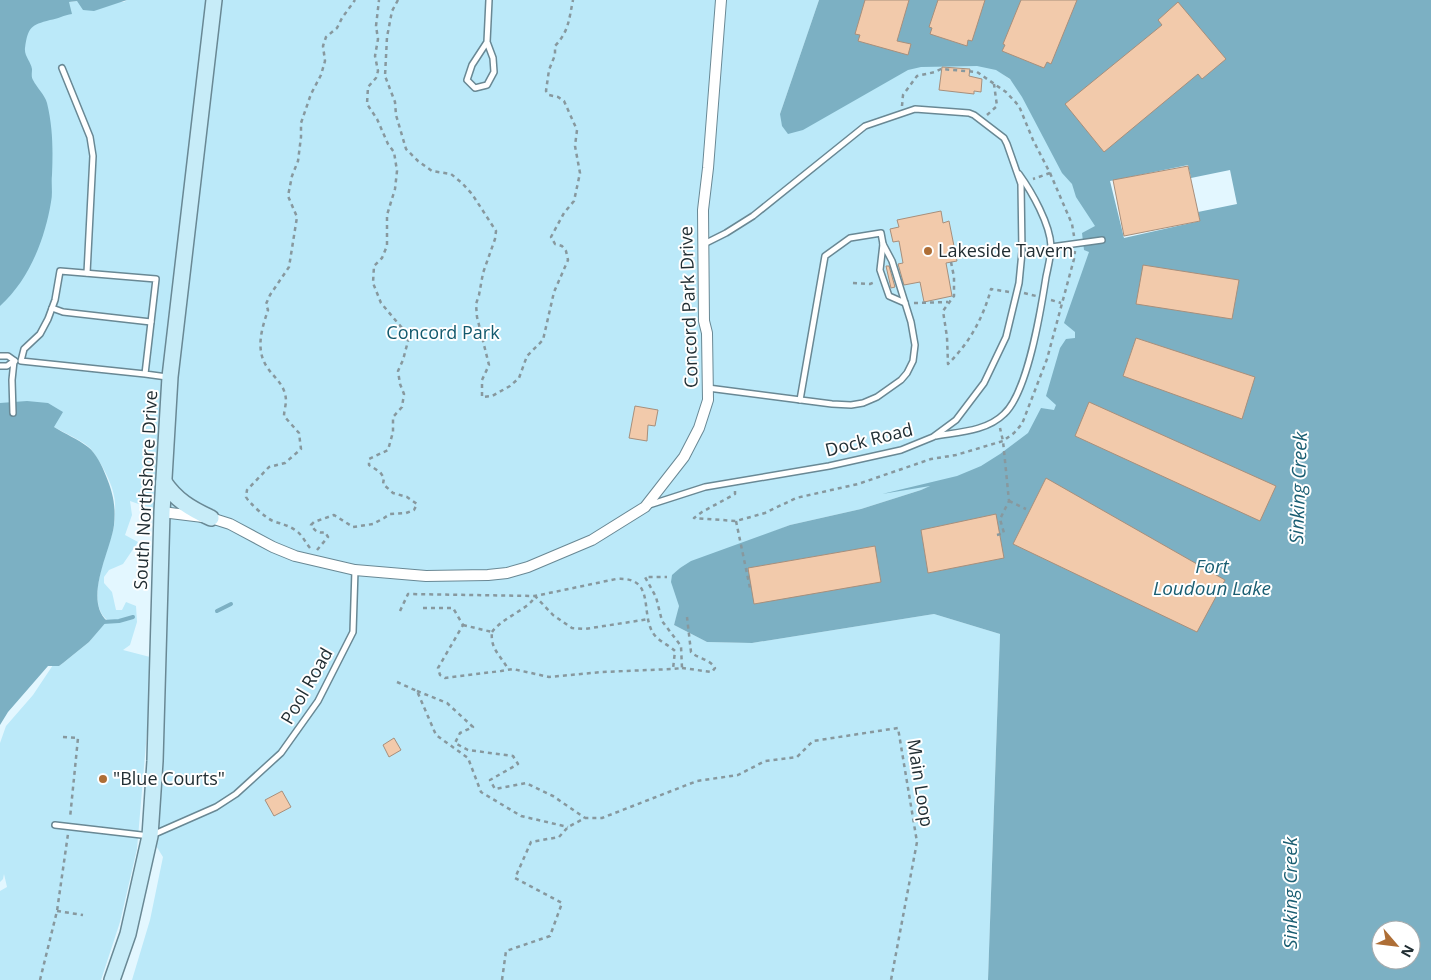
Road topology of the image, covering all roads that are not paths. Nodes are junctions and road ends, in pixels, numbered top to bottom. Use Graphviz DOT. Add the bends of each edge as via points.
graph roads {
  1 [pos="214,0"];
  2 [pos="489,0"];
  3 [pos="721,0"];
  4 [pos="487,42"];
  5 [pos="62,68"];
  6 [pos="1016,169"];
  7 [pos="1102,240"];
  8 [pos="883,244"];
  9 [pos="703,245"];
  10 [pos="1051,247"];
  11 [pos="87,273"];
  12 [pos="904,303"];
  13 [pos="52,308"];
  14 [pos="151,322"];
  15 [pos="0,356"];
  16 [pos="14,361"];
  17 [pos="21,361"];
  18 [pos="0,366"];
  19 [pos="145,374"];
  20 [pos="170,377"];
  21 [pos="708,388"];
  22 [pos="800,400"];
  23 [pos="13,413"];
  24 [pos="933,437"];
  25 [pos="164,482"];
  26 [pos="645,507"];
  27 [pos="162,512"];
  28 [pos="211,518"];
  29 [pos="355,570"];
  30 [pos="55,824"];
  31 [pos="150,836"];
  32 [pos="112,980"];
  1 -- 20 [label="main road, South Northshore Drive"];
  2 -- 4 [label="lane"];
  3 -- 9 [label="street, Concord Park Drive" via="703,210"];
  4 -- 4 [label="lane" via="472,65 467,80 475,88 487,85 494,72"];
  5 -- 11 [label="lane" via="90,137 93,156"];
  6 -- 9 [label="lane, Dock Road" via="1004,138 969,113 914,109 900,112 865,126 752,216"];
  6 -- 10 [label="lane" via="1046,223"];
  6 -- 24 [label="lane, Dock Road" via="1021,184 1022,252 1008,331 982,388 956,420"];
  7 -- 10 [label="lane"];
  8 -- 12 [label="lane" via="892,261"];
  8 -- 12 [label="lane" via="880,270 889,296"];
  8 -- 22 [label="lane" via="881,233 850,238 825,256"];
  9 -- 21 [label="street, Concord Park Drive"];
  10 -- 24 [label="lane" via="1036,336 1012,406 984,427"];
  11 -- 13 [label="lane" via="60,271"];
  11 -- 14 [label="lane" via="156,279"];
  12 -- 22 [label="lane" via="915,345 913,360 902,380 863,403 851,405"];
  13 -- 14 [label="lane"];
  13 -- 17 [label="lane" via="40,334 24,349"];
  14 -- 19 [label="lane"];
  15 -- 16 [label="lane" via="8,356"];
  16 -- 17 [label="lane"];
  16 -- 18 [label="lane"];
  16 -- 23 [label="lane"];
  17 -- 19 [label="lane"];
  19 -- 20 [label="lane"];
  20 -- 25 [label="main road, South Northshore Drive"];
  21 -- 22 [label="lane"];
  21 -- 26 [label="street, Concord Park Drive" via="708,400 699,428 684,457"];
  24 -- 26 [label="lane, Dock Road" via="884,454 705,487"];
  25 -- 27 [label="main road, South Northshore Drive"];
  25 -- 28 [label="main road" via="180,502"];
  26 -- 29 [label="street, Concord Park Drive" via="592,540 506,573 426,576"];
  27 -- 28 [label="street, Concord Park Drive"];
  27 -- 31 [label="main road, South Northshore Drive"];
  28 -- 29 [label="street, Concord Park Drive" via="302,558"];
  29 -- 31 [label="lane, Pool Road" via="353,632 318,701 281,753 236,794 216,807"];
  30 -- 31 [label="lane"];
  31 -- 32 [label="main road, South Northshore Drive" via="128,934"];
}
